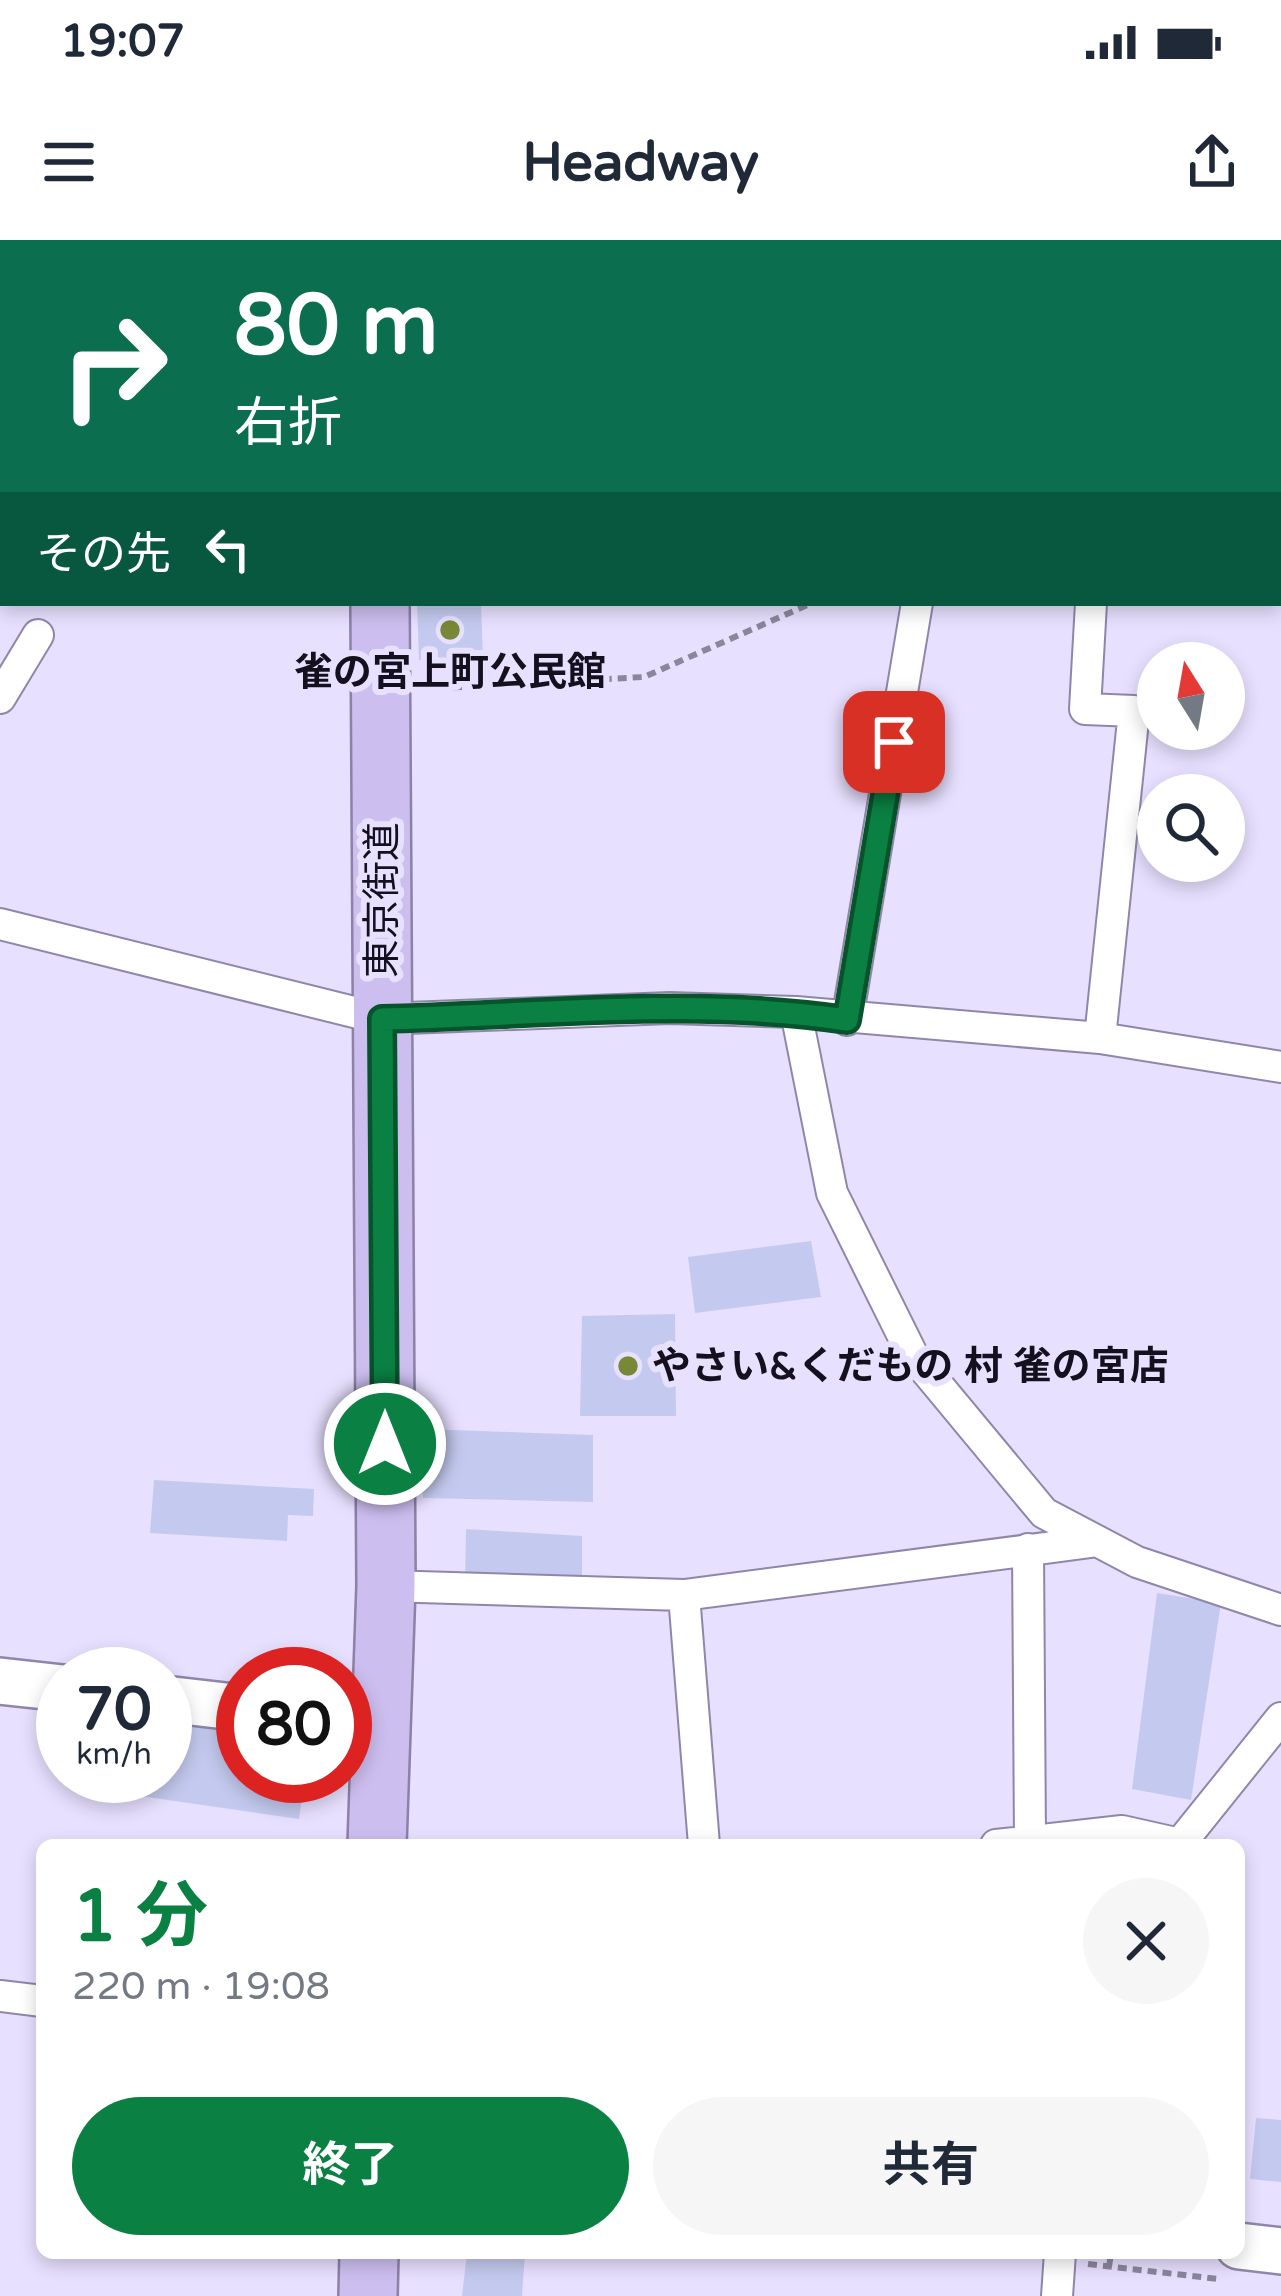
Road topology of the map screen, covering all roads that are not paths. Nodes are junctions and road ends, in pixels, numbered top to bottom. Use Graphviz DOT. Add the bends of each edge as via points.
graph roads {
  1 [pos="380,606"];
  2 [pos="916,606"];
  3 [pos="1091,606"];
  4 [pos="38,635"];
  5 [pos="0,698"];
  6 [pos="0,924"];
  7 [pos="796,1012"];
  8 [pos="382,1019"];
  9 [pos="847,1020"];
  10 [pos="1100,1038"];
  11 [pos="1281,1067"];
  12 [pos="1091,1542"];
  13 [pos="1028,1550"];
  14 [pos="386,1586"];
  15 [pos="684,1595"];
  16 [pos="1281,1610"];
  17 [pos="372,1668"];
  18 [pos="0,1681"];
  19 [pos="36,1685"];
  20 [pos="1281,1718"];
  21 [pos="372,1801"];
  22 [pos="376,1839"];
  23 [pos="704,1839"];
  24 [pos="1030,1839"];
  25 [pos="1048,1839"];
  26 [pos="1157,1839"];
  27 [pos="1183,1839"];
  28 [pos="0,1996"];
  29 [pos="36,2000"];
  30 [pos="1281,2252"];
  31 [pos="369,2259"];
  32 [pos="1066,2259"];
  33 [pos="1239,2264"];
  34 [pos="368,2296"];
  35 [pos="1057,2296"];
  1 -- 8 [label="highway, 東京街道"];
  2 -- 9 [label="street"];
  3 -- 10 [label="street" via="1085,709 1133,711"];
  4 -- 5 [label="street"];
  6 -- 8 [label="street"];
  7 -- 8 [label="street" via="670,1008"];
  7 -- 9 [label="street"];
  7 -- 12 [label="street" via="832,1192 912,1354 1044,1513"];
  8 -- 14 [label="highway, 東京街道"];
  9 -- 10 [label="street"];
  10 -- 11 [label="street"];
  12 -- 13 [label="street"];
  12 -- 16 [label="street"];
  13 -- 15 [label="street"];
  13 -- 24 [label="street"];
  14 -- 15 [label="street"];
  14 -- 17 [label="highway, 東京街道"];
  15 -- 23 [label="street"];
  18 -- 19 [label="street"];
  20 -- 27 [label="street"];
  21 -- 22 [label="highway, 東京街道"];
  25 -- 26 [label="street" via="1121,1831"];
  28 -- 29 [label="street"];
  30 -- 33 [label="street"];
  31 -- 34 [label="highway"];
  32 -- 35 [label="street"];
}
